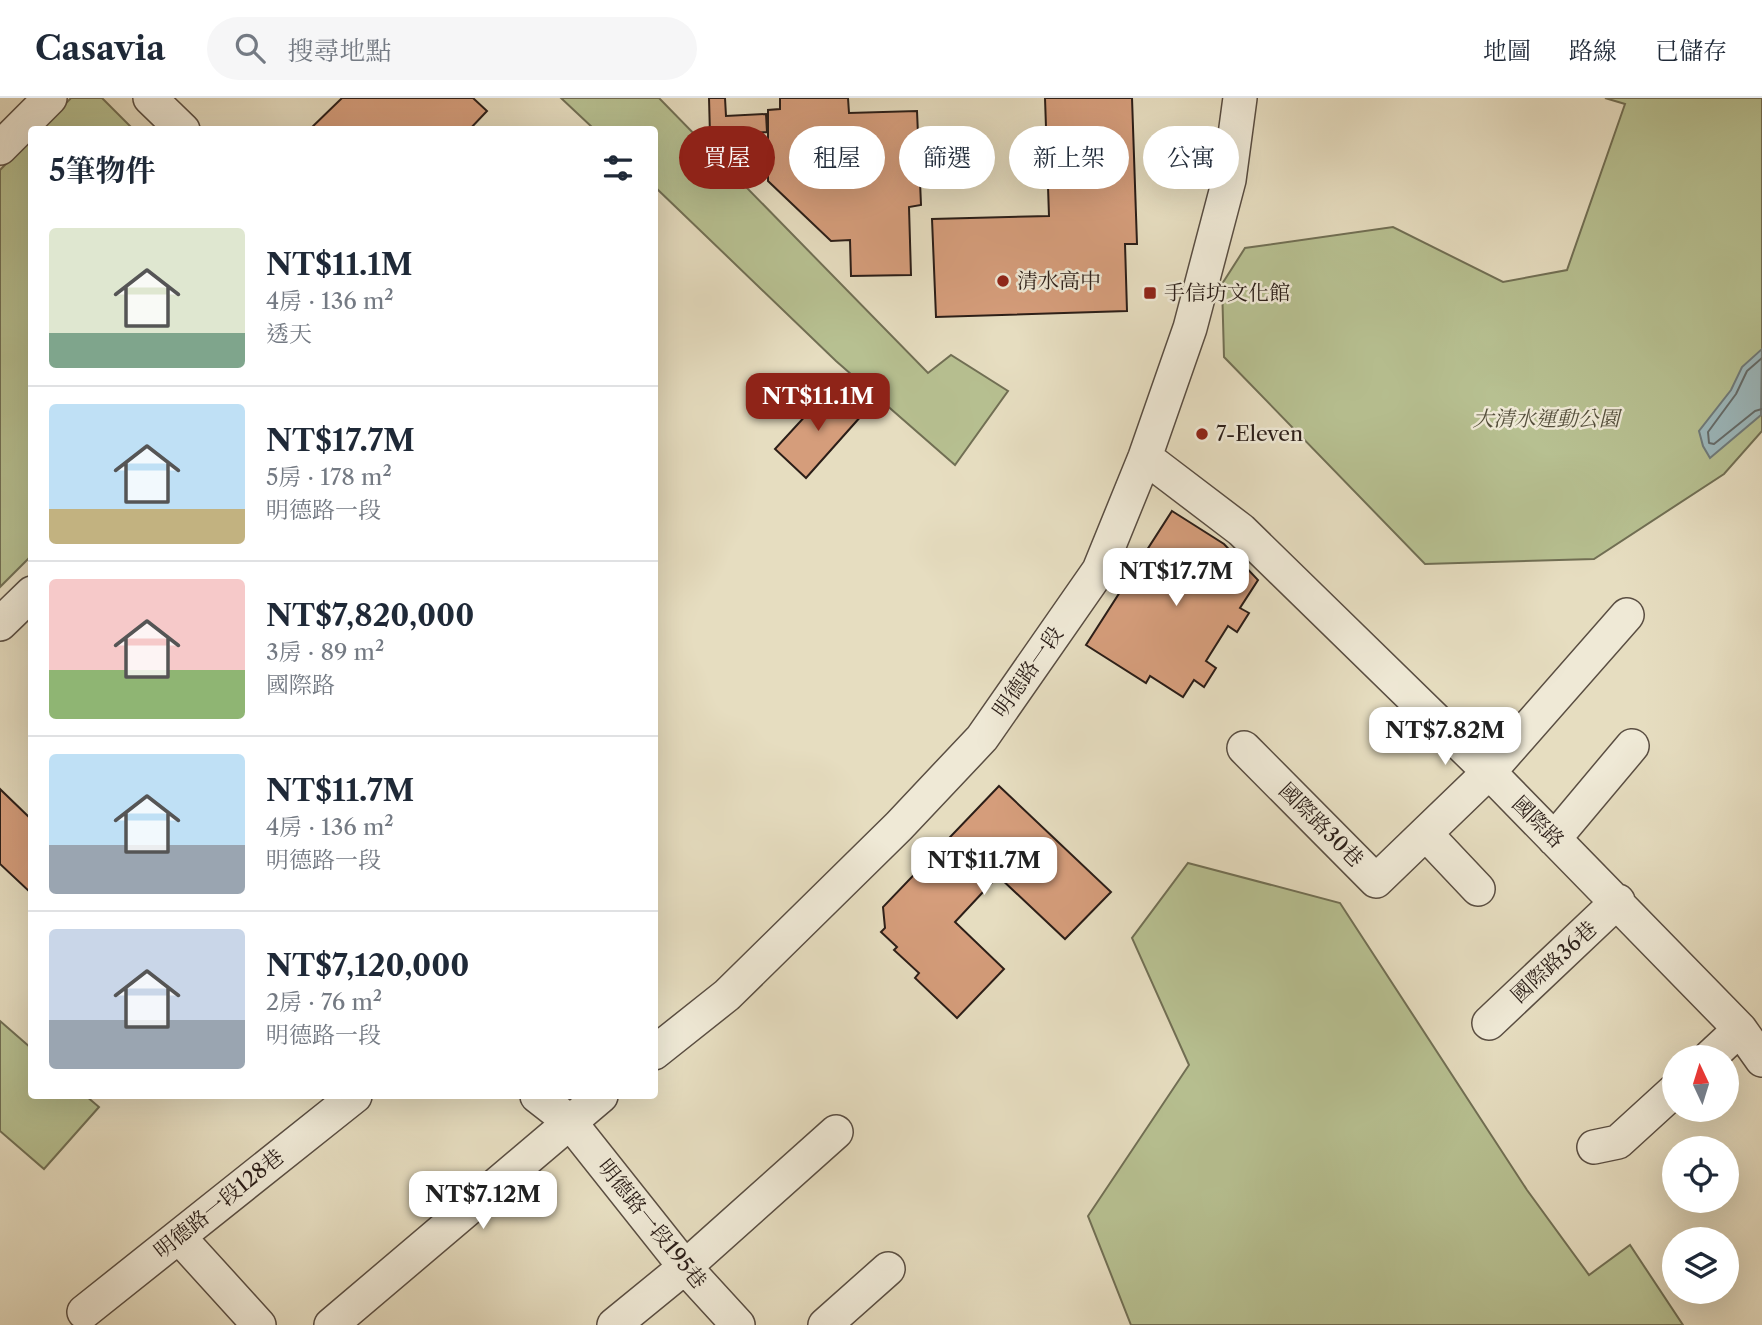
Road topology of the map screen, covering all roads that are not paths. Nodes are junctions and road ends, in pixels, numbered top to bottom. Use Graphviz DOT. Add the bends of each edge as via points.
graph roads {
  1 [pos="50,98"];
  2 [pos="150,98"];
  3 [pos="1240,98"];
  4 [pos="179,126"];
  5 [pos="0,148"];
  6 [pos="1145,457"];
  7 [pos="28,597"];
  8 [pos="1627,615"];
  9 [pos="0,624"];
  10 [pos="1632,746"];
  11 [pos="1244,748"];
  12 [pos="1489,772"];
  13 [pos="1426,834"];
  14 [pos="1554,839"];
  15 [pos="1478,889"];
  16 [pos="1618,901"];
  17 [pos="1489,1023"];
  18 [pos="1740,1029"];
  19 [pos="1723,1045"];
  20 [pos="658,1050"];
  21 [pos="1762,1060"];
  22 [pos="351,1099"];
  23 [pos="541,1099"];
  24 [pos="597,1099"];
  25 [pos="1662,1102"];
  26 [pos="569,1121"];
  27 [pos="835,1132"];
  28 [pos="1594,1147"];
  29 [pos="179,1237"];
  30 [pos="685,1267"];
  31 [pos="888,1269"];
  32 [pos="84,1312"];
  33 [pos="259,1325"];
  34 [pos="331,1325"];
  35 [pos="614,1325"];
  36 [pos="738,1325"];
  37 [pos="825,1325"];
  1 -- 5 [label="street"];
  2 -- 4 [label="street"];
  3 -- 6 [label="street, 明德路一段" via="1229,180 1191,327"];
  6 -- 12 [label="street, 國際路" via="1241,530"];
  6 -- 20 [label="street, 明德路一段" via="1099,570 982,738 727,995"];
  7 -- 9 [label="street"];
  8 -- 12 [label="street, 國際路30巷"];
  10 -- 14 [label="street"];
  11 -- 13 [label="street, 國際路30巷" via="1376,881"];
  12 -- 13 [label="street, 國際路30巷"];
  12 -- 14 [label="street, 國際路"];
  13 -- 15 [label="street"];
  14 -- 16 [label="street, 國際路"];
  16 -- 17 [label="street, 國際路36巷"];
  16 -- 18 [label="street, 國際路"];
  18 -- 19 [label="street"];
  18 -- 21 [label="street, 國際路"];
  22 -- 29 [label="street, 明德路一段128巷"];
  23 -- 26 [label="street"];
  24 -- 26 [label="street"];
  25 -- 28 [label="street" via="1618,1142"];
  26 -- 30 [label="street, 明德路一段195巷"];
  26 -- 34 [label="street"];
  27 -- 30 [label="street"];
  29 -- 32 [label="street, 明德路一段128巷"];
  29 -- 33 [label="street"];
  30 -- 35 [label="street"];
  30 -- 36 [label="street, 明德路一段195巷"];
  31 -- 37 [label="street"];
}
